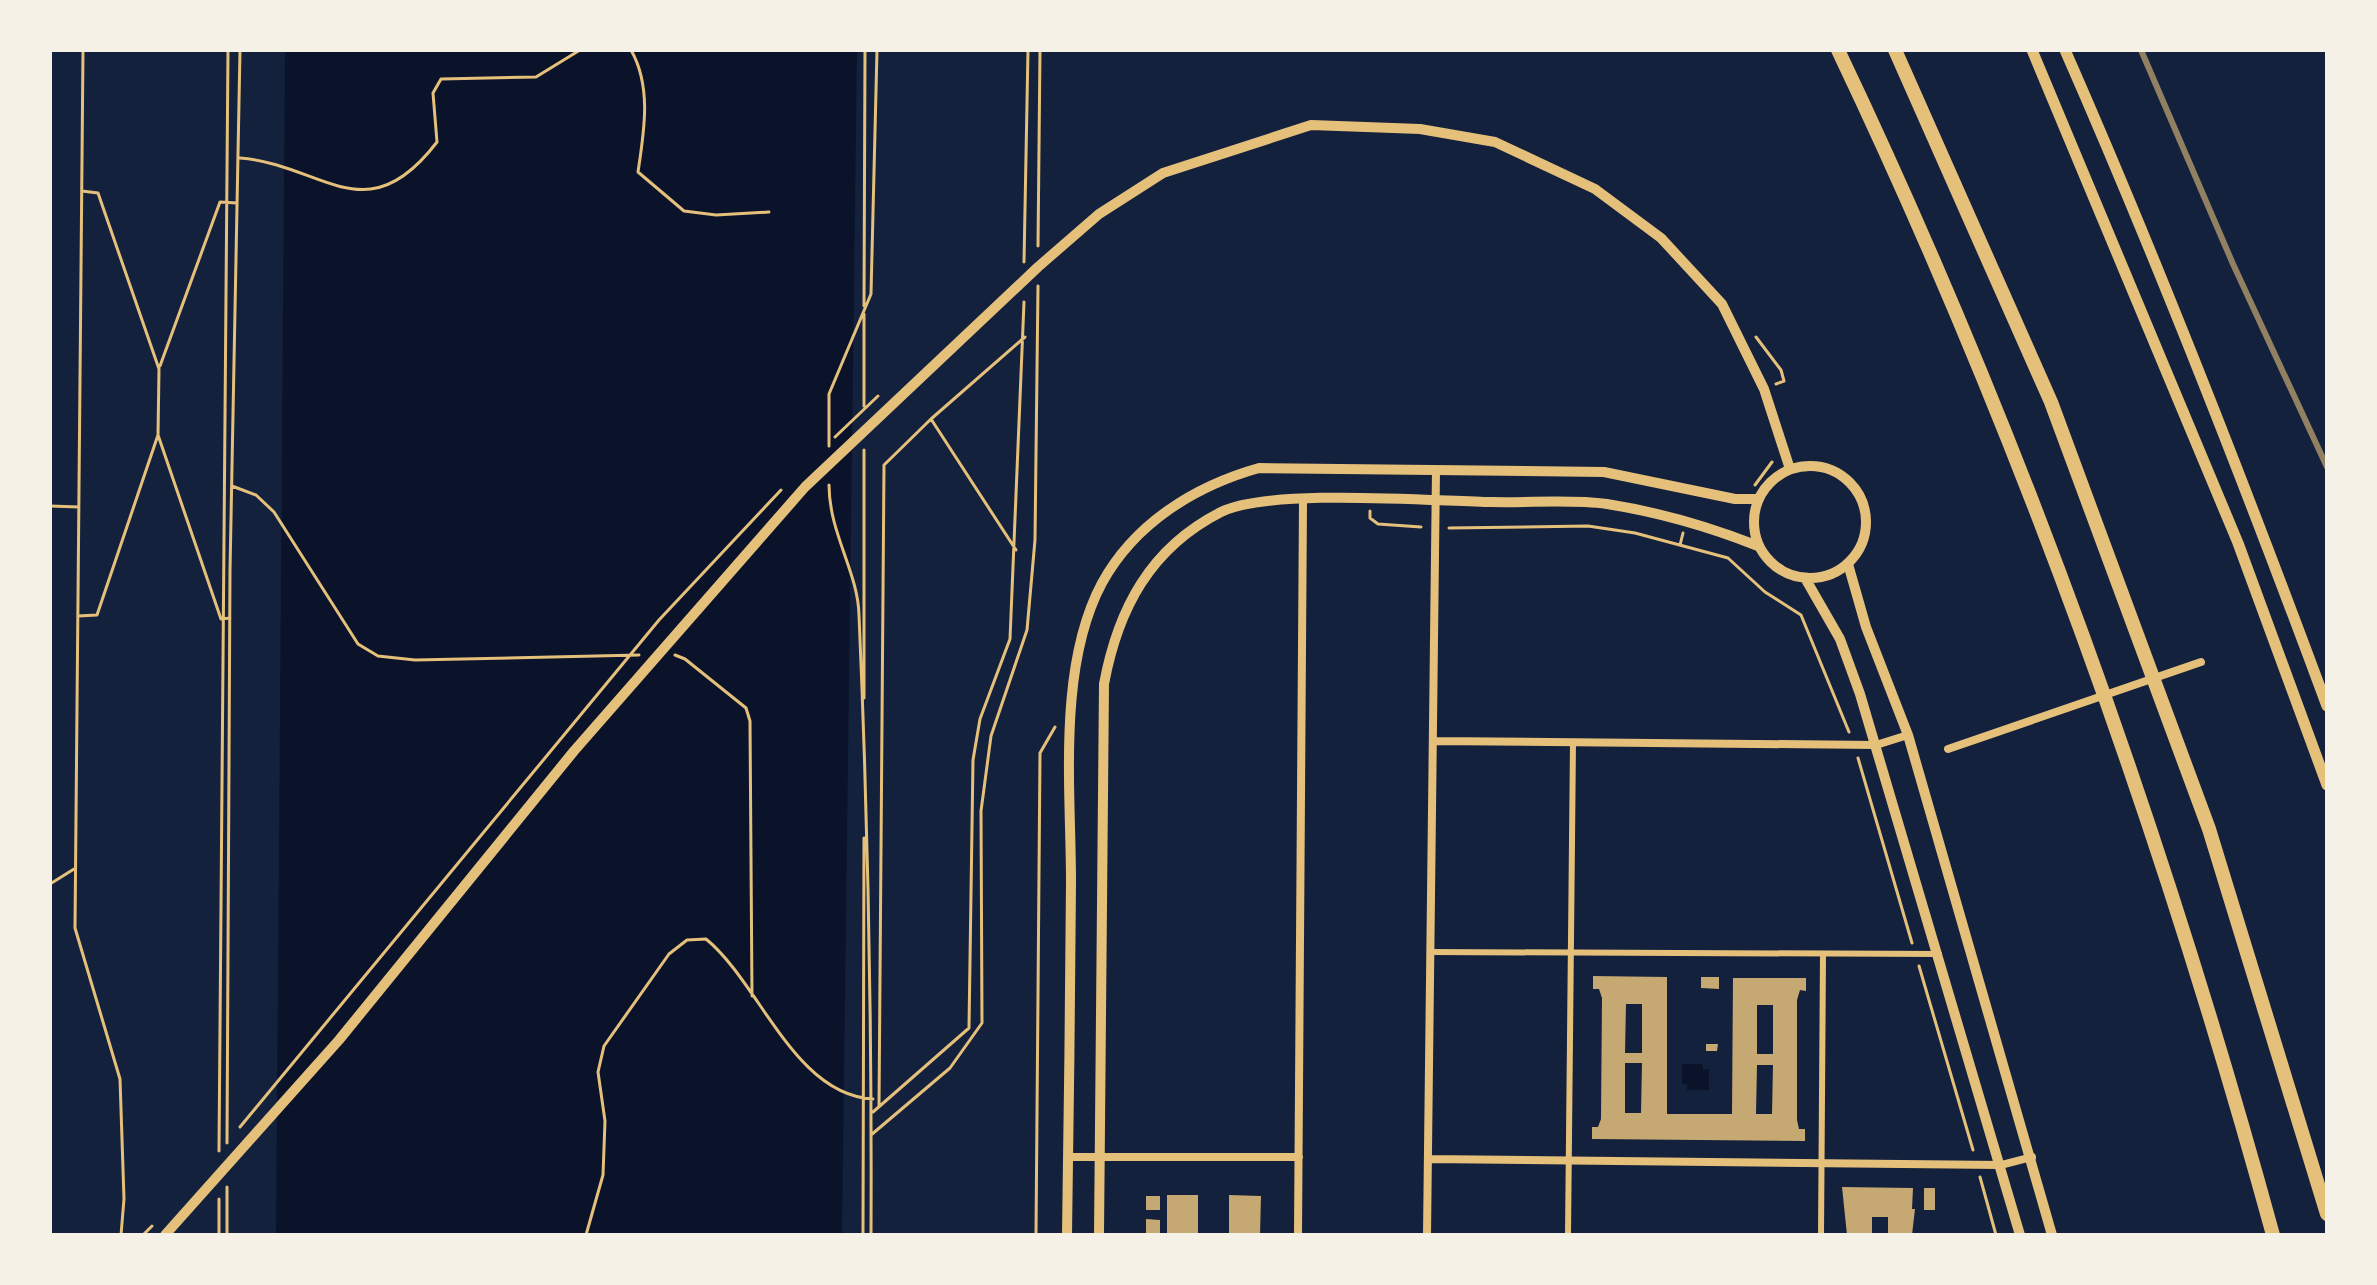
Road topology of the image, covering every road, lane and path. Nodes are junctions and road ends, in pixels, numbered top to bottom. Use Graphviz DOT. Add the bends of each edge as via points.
graph roads {
  1 [pos="83,50"];
  2 [pos="228,50"];
  3 [pos="240,50"];
  4 [pos="580,50"];
  5 [pos="631,50"];
  6 [pos="865,50"];
  7 [pos="877,50"];
  8 [pos="1028,50"];
  9 [pos="1040,50"];
  10 [pos="1838,50"];
  11 [pos="1895,50"];
  12 [pos="2032,50"];
  13 [pos="2065,50"];
  14 [pos="238,158"];
  15 [pos="82,191"];
  16 [pos="226,203"];
  17 [pos="237,203"];
  18 [pos="769,212"];
  19 [pos="1038,261"];
  20 [pos="1024,274"];
  21 [pos="1752,332"];
  22 [pos="1025,337"];
  23 [pos="159,369"];
  24 [pos="1764,389"];
  25 [pos="883,392"];
  26 [pos="864,413"];
  27 [pos="931,419"];
  28 [pos="158,435"];
  29 [pos="864,445"];
  30 [pos="819,452"];
  31 [pos="829,453"];
  32 [pos="1773,460"];
  33 [pos="1790,469"];
  34 [pos="1436,470"];
  35 [pos="829,482"];
  36 [pos="788,483"];
  37 [pos="232,486"];
  38 [pos="1748,488"];
  39 [pos="1759,499"];
  40 [pos="1303,500"];
  41 [pos="1370,500"];
  42 [pos="1436,501"];
  43 [pos="50,506"];
  44 [pos="79,507"];
  45 [pos="1687,522"];
  46 [pos="1436,528"];
  47 [pos="1680,545"];
  48 [pos="1758,546"];
  49 [pos="1016,550"];
  50 [pos="1848,564"];
  51 [pos="1805,578"];
  52 [pos="78,616"];
  53 [pos="230,618"];
  54 [pos="221,619"];
  55 [pos="672,654"];
  56 [pos="641,655"];
  57 [pos="2201,662"];
  58 [pos="2327,706"];
  59 [pos="1060,719"];
  60 [pos="1908,735"];
  61 [pos="1434,741"];
  62 [pos="1573,742"];
  63 [pos="1854,745"];
  64 [pos="1876,745"];
  65 [pos="1948,749"];
  66 [pos="2327,785"];
  67 [pos="75,868"];
  68 [pos="50,884"];
  69 [pos="1430,952"];
  70 [pos="1571,952"];
  71 [pos="1823,954"];
  72 [pos="1915,954"];
  73 [pos="1939,954"];
  74 [pos="752,996"];
  75 [pos="863,1098"];
  76 [pos="873,1099"];
  77 [pos="879,1107"];
  78 [pos="872,1113"];
  79 [pos="871,1135"];
  80 [pos="219,1156"];
  81 [pos="227,1156"];
  82 [pos="1068,1157"];
  83 [pos="1100,1157"];
  84 [pos="1299,1157"];
  85 [pos="2032,1157"];
  86 [pos="1428,1159"];
  87 [pos="1569,1161"];
  88 [pos="211,1162"];
  89 [pos="1821,1163"];
  90 [pos="1977,1165"];
  91 [pos="2001,1165"];
  92 [pos="219,1188"];
  93 [pos="227,1188"];
  94 [pos="2327,1214"];
  95 [pos="121,1235"];
  96 [pos="165,1235"];
  97 [pos="219,1235"];
  98 [pos="227,1235"];
  99 [pos="586,1235"];
  100 [pos="863,1235"];
  101 [pos="871,1235"];
  102 [pos="1036,1235"];
  103 [pos="1067,1235"];
  104 [pos="1099,1235"];
  105 [pos="1298,1235"];
  106 [pos="1427,1235"];
  107 [pos="1568,1235"];
  108 [pos="1821,1235"];
  109 [pos="1996,1235"];
  110 [pos="2020,1235"];
  111 [pos="2052,1235"];
  112 [pos="2273,1235"];
  1 -- 15 [label="path"];
  2 -- 16 [label="path"];
  3 -- 14 [label="path"];
  4 -- 14 [label="path" via="536,77 441,79 433,93 437,142 419,166 385,184 350,192 259,160"];
  5 -- 18 [label="path" via="644,92 638,172 684,211"];
  6 -- 26 [label="path"];
  7 -- 31 [label="path" via="871,294 829,394"];
  8 -- 20 [label="path"];
  9 -- 19 [label="path"];
  10 -- 112 [label="highway" via="1960,327 2119,739 2195,961"];
  11 -- 94 [label="highway" via="2051,402 2209,829"];
  12 -- 66 [label="main road" via="2238,543"];
  13 -- 58 [label="main road" via="2236,459"];
  14 -- 17 [label="path"];
  15 -- 23 [label="path" via="98,193"];
  15 -- 44 [label="path"];
  16 -- 17 [label="path"];
  16 -- 23 [label="path" via="220,202"];
  16 -- 54 [label="path"];
  17 -- 37 [label="path"];
  19 -- 20 [label="street"];
  19 -- 20 [label="path"];
  19 -- 24 [label="street" via="1163,173 1311,125 1420,129 1495,142 1595,189 1661,238 1722,304"];
  19 -- 79 [label="path" via="1035,540 1027,630 991,736 981,811 982,1023 950,1068"];
  20 -- 22 [label="path"];
  20 -- 96 [label="street" via="805,487 574,751 339,1040"];
  21 -- 24 [label="path" via="1784,381"];
  22 -- 27 [label="path"];
  22 -- 49 [label="path"];
  23 -- 28 [label="path"];
  24 -- 33 [label="street"];
  25 -- 30 [label="path"];
  27 -- 49 [label="path"];
  27 -- 77 [label="path" via="884,465"];
  28 -- 52 [label="path" via="97,615"];
  28 -- 54 [label="path"];
  29 -- 75 [label="path"];
  32 -- 38 [label="path" via="1765,475"];
  33 -- 39 [label="street" via="1773,479"];
  33 -- 50 [label="street" via="1828,468 1859,493 1866,530"];
  34 -- 39 [label="street" via="1604,472 1735,499"];
  34 -- 42 [label="street"];
  34 -- 82 [label="street" via="1259,468 1219,479 1141,531 1103,583 1077,646"];
  35 -- 76 [label="path" via="829,511 859,609"];
  36 -- 88 [label="path" via="659,620"];
  37 -- 53 [label="path"];
  37 -- 56 [label="path" via="256,495 274,512 358,644 378,656 493,660"];
  39 -- 48 [label="street" via="1753,529"];
  40 -- 41 [label="street"];
  40 -- 83 [label="street" via="1248,503 1193,529 1140,583 1111,647 1104,684"];
  40 -- 84 [label="street"];
  41 -- 42 [label="street"];
  41 -- 46 [label="path" via="1370,518 1378,524"];
  42 -- 45 [label="street" via="1605,504"];
  42 -- 46 [label="street"];
  43 -- 44 [label="path"];
  44 -- 52 [label="path"];
  45 -- 47 [label="path"];
  45 -- 48 [label="street"];
  46 -- 47 [label="path" via="1588,526"];
  46 -- 61 [label="street"];
  47 -- 63 [label="path" via="1728,558 1765,592 1796,608 1810,629"];
  48 -- 51 [label="street" via="1781,571"];
  49 -- 77 [label="path" via="1010,639 980,719 973,760 969,1028"];
  50 -- 51 [label="street" via="1831,574"];
  50 -- 60 [label="street"];
  51 -- 64 [label="street" via="1840,639"];
  52 -- 67 [label="path"];
  53 -- 54 [label="path"];
  53 -- 81 [label="path"];
  54 -- 80 [label="path"];
  55 -- 74 [label="path" via="746,708 750,721"];
  57 -- 65 [label="street"];
  59 -- 102 [label="path" via="1040,753"];
  60 -- 64 [label="street"];
  60 -- 85 [label="street"];
  61 -- 62 [label="street"];
  61 -- 69 [label="street"];
  62 -- 63 [label="street"];
  62 -- 70 [label="street"];
  63 -- 64 [label="street"];
  63 -- 72 [label="path"];
  64 -- 73 [label="street"];
  67 -- 68 [label="path"];
  67 -- 95 [label="path" via="75,928 120,1079"];
  69 -- 70 [label="street"];
  69 -- 86 [label="street"];
  70 -- 71 [label="street"];
  70 -- 87 [label="street"];
  71 -- 72 [label="street"];
  71 -- 89 [label="street"];
  72 -- 73 [label="street"];
  72 -- 90 [label="path"];
  73 -- 91 [label="street"];
  74 -- 75 [label="path" via="782,1037 822,1077 847,1096"];
  74 -- 99 [label="path" via="725,955 706,939 687,940 669,954 626,1010 604,1046 598,1072 605,1121 603,1175"];
  75 -- 76 [label="path"];
  75 -- 100 [label="path"];
  76 -- 78 [label="path"];
  77 -- 78 [label="path"];
  78 -- 79 [label="path"];
  79 -- 101 [label="path"];
  82 -- 83 [label="street"];
  82 -- 103 [label="street"];
  83 -- 84 [label="street"];
  83 -- 104 [label="street"];
  84 -- 105 [label="street"];
  85 -- 91 [label="street"];
  85 -- 111 [label="street"];
  86 -- 87 [label="street"];
  86 -- 106 [label="street"];
  87 -- 89 [label="street"];
  87 -- 107 [label="street"];
  89 -- 90 [label="street"];
  89 -- 108 [label="street"];
  90 -- 91 [label="street"];
  90 -- 109 [label="path"];
  91 -- 110 [label="street"];
  92 -- 97 [label="path"];
  93 -- 98 [label="path"];
}
